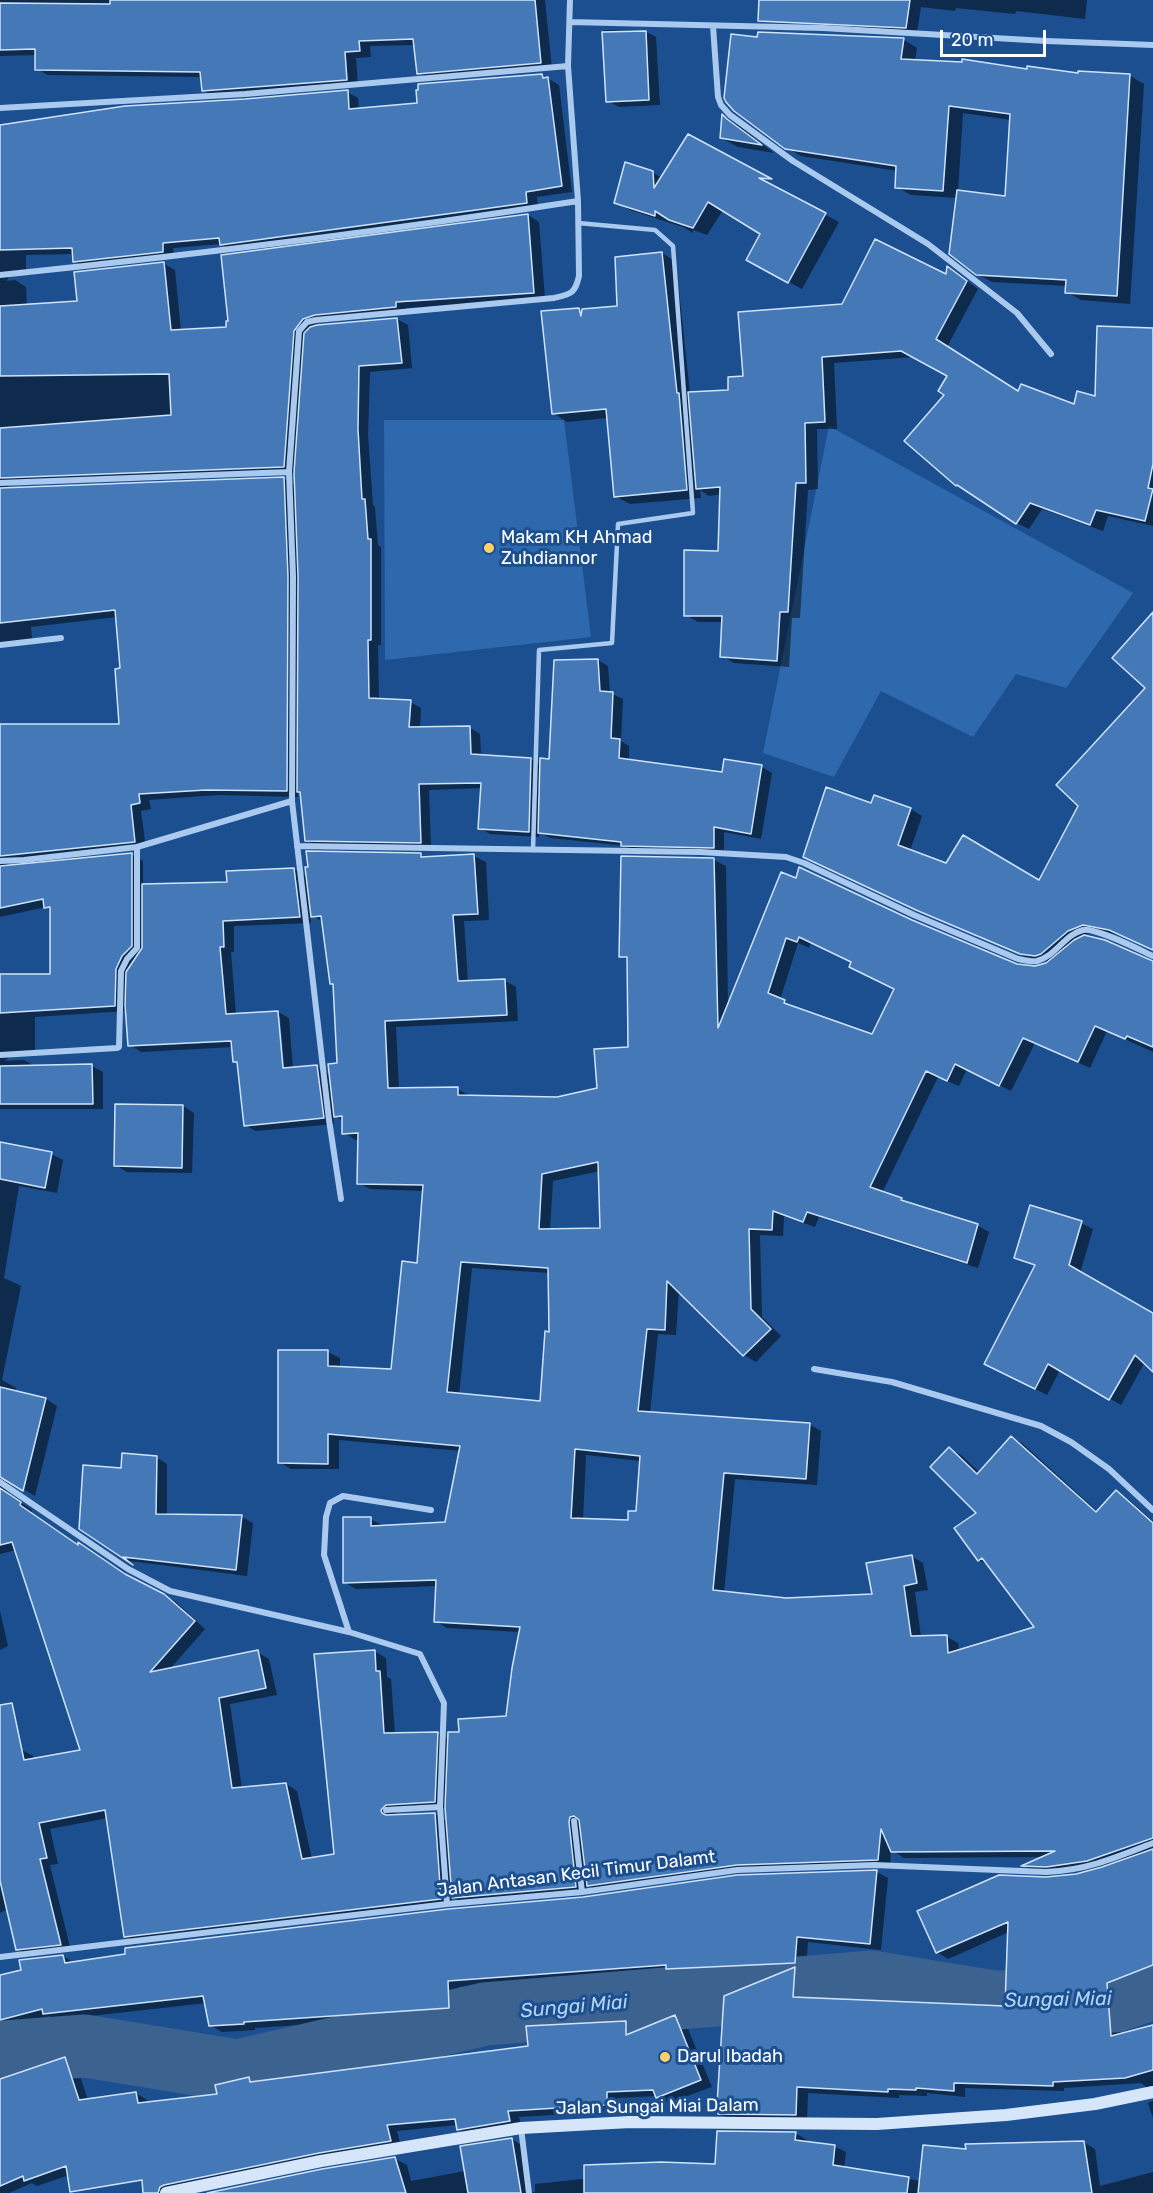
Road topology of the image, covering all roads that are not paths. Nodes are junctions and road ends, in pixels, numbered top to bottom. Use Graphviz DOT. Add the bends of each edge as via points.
graph roads {
  1 [pos="570,0"];
  2 [pos="570,22"];
  3 [pos="714,26"];
  4 [pos="1153,45"];
  5 [pos="568,66"];
  6 [pos="0,108"];
  7 [pos="578,201"];
  8 [pos="578,223"];
  9 [pos="0,275"];
  10 [pos="1051,354"];
  11 [pos="289,472"];
  12 [pos="0,483"];
  13 [pos="61,638"];
  14 [pos="0,645"];
  15 [pos="292,801"];
  16 [pos="297,846"];
  17 [pos="137,847"];
  18 [pos="534,850"];
  19 [pos="0,861"];
  20 [pos="1153,956"];
  21 [pos="0,1055"];
  22 [pos="341,1199"];
  23 [pos="814,1369"];
  24 [pos="0,1482"];
  25 [pos="431,1510"];
  26 [pos="1153,1510"];
  27 [pos="349,1632"];
  28 [pos="440,1807"];
  29 [pos="386,1810"];
  30 [pos="574,1821"];
  31 [pos="1153,1843"];
  32 [pos="582,1892"];
  33 [pos="447,1904"];
  34 [pos="0,1957"];
  35 [pos="1153,2092"];
  36 [pos="521,2128"];
  37 [pos="166,2193"];
  38 [pos="529,2193"];
  1 -- 2 [label="street"];
  2 -- 3 [label="street"];
  2 -- 5 [label="street"];
  3 -- 4 [label="street"];
  3 -- 10 [label="street" via="718,97 730,115 793,161 928,244 1017,313"];
  5 -- 6 [label="street" via="245,94"];
  5 -- 7 [label="street"];
  7 -- 8 [label="street"];
  7 -- 9 [label="street" via="164,258"];
  8 -- 11 [label="street" via="579,276 570,295 307,322 299,331"];
  8 -- 18 [label="lane" via="655,230 674,246 693,513 618,524 612,643 539,650"];
  11 -- 12 [label="street"];
  11 -- 15 [label="street" via="293,576"];
  13 -- 14 [label="street"];
  15 -- 16 [label="street"];
  15 -- 17 [label="street"];
  16 -- 18 [label="street"];
  16 -- 22 [label="street"];
  17 -- 19 [label="street"];
  17 -- 21 [label="street" via="137,948 121,971 119,1047"];
  18 -- 20 [label="street" via="786,857 1018,959 1036,962 1084,930"];
  23 -- 26 [label="street" via="892,1382 1041,1426 1109,1469"];
  24 -- 27 [label="street" via="128,1569 170,1591"];
  25 -- 27 [label="street" via="343,1496 330,1503 324,1555"];
  27 -- 28 [label="street" via="420,1654 444,1703"];
  28 -- 29 [label="street"];
  28 -- 33 [label="street"];
  30 -- 32 [label="street"];
  31 -- 32 [label="street, Jalan Antasan Kecil Timur Dalamt" via="1073,1871 874,1865 737,1870"];
  32 -- 33 [label="street, Jalan Antasan Kecil Timur Dalamt"];
  33 -- 34 [label="street, Jalan Antasan Kecil Timur Dalamt"];
  35 -- 36 [label="street, Jalan Sungai Miai Dalam" via="1006,2115 877,2124 630,2122"];
  36 -- 37 [label="street, Jalan Sungai Miai Dalam" via="321,2161"];
  36 -- 38 [label="street"];
}
